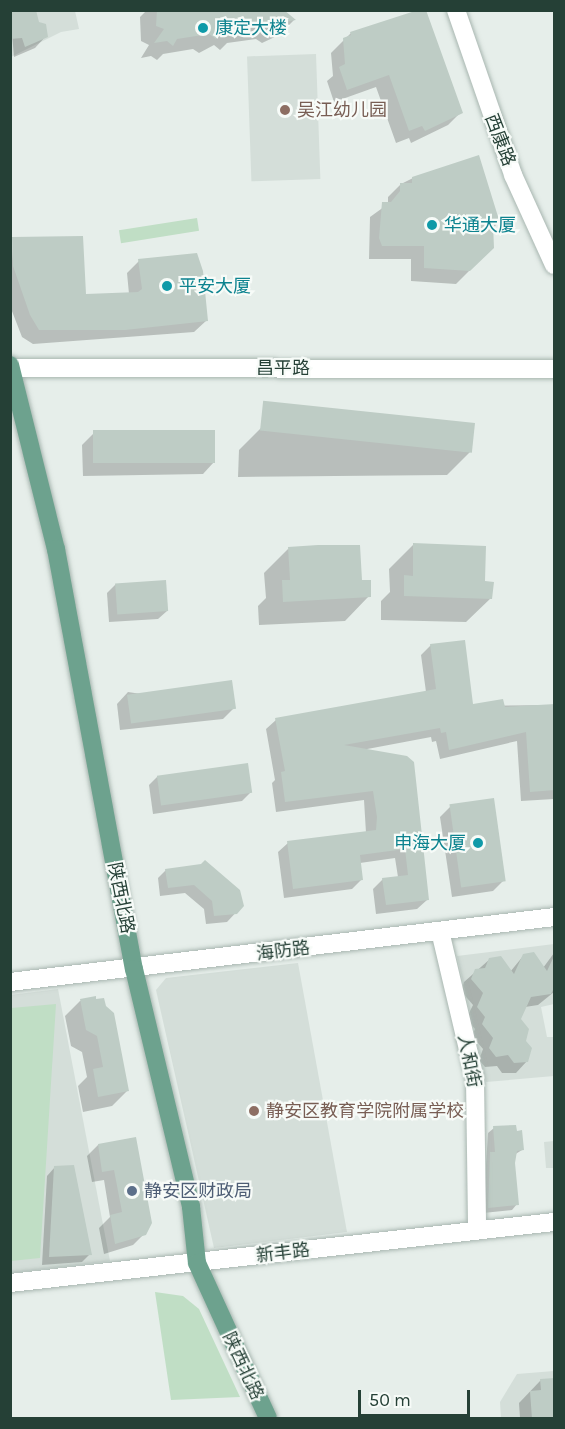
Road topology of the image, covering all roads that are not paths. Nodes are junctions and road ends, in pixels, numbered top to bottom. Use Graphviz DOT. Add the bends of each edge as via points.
graph roads {
  1 [pos="456,10"];
  2 [pos="555,265"];
  3 [pos="11,367"];
  4 [pos="555,369"];
  5 [pos="555,917"];
  6 [pos="440,931"];
  7 [pos="134,969"];
  8 [pos="10,982"];
  9 [pos="555,1222"];
  10 [pos="477,1230"];
  11 [pos="197,1263"];
  12 [pos="10,1282"];
  13 [pos="268,1419"];
  1 -- 2 [label="street, 西康路" via="513,175"];
  3 -- 4 [label="street, 昌平路"];
  3 -- 7 [label="main road, 陕西北路" via="56,549"];
  5 -- 6 [label="street, 海防路"];
  6 -- 7 [label="street, 海防路"];
  6 -- 10 [label="street, 人和街" via="475,1079"];
  7 -- 8 [label="street, 海防路"];
  7 -- 11 [label="main road, 陕西北路" via="189,1197"];
  9 -- 10 [label="street, 新丰路"];
  10 -- 11 [label="street, 新丰路"];
  11 -- 12 [label="street, 新丰路"];
  11 -- 13 [label="main road, 陕西北路"];
}
